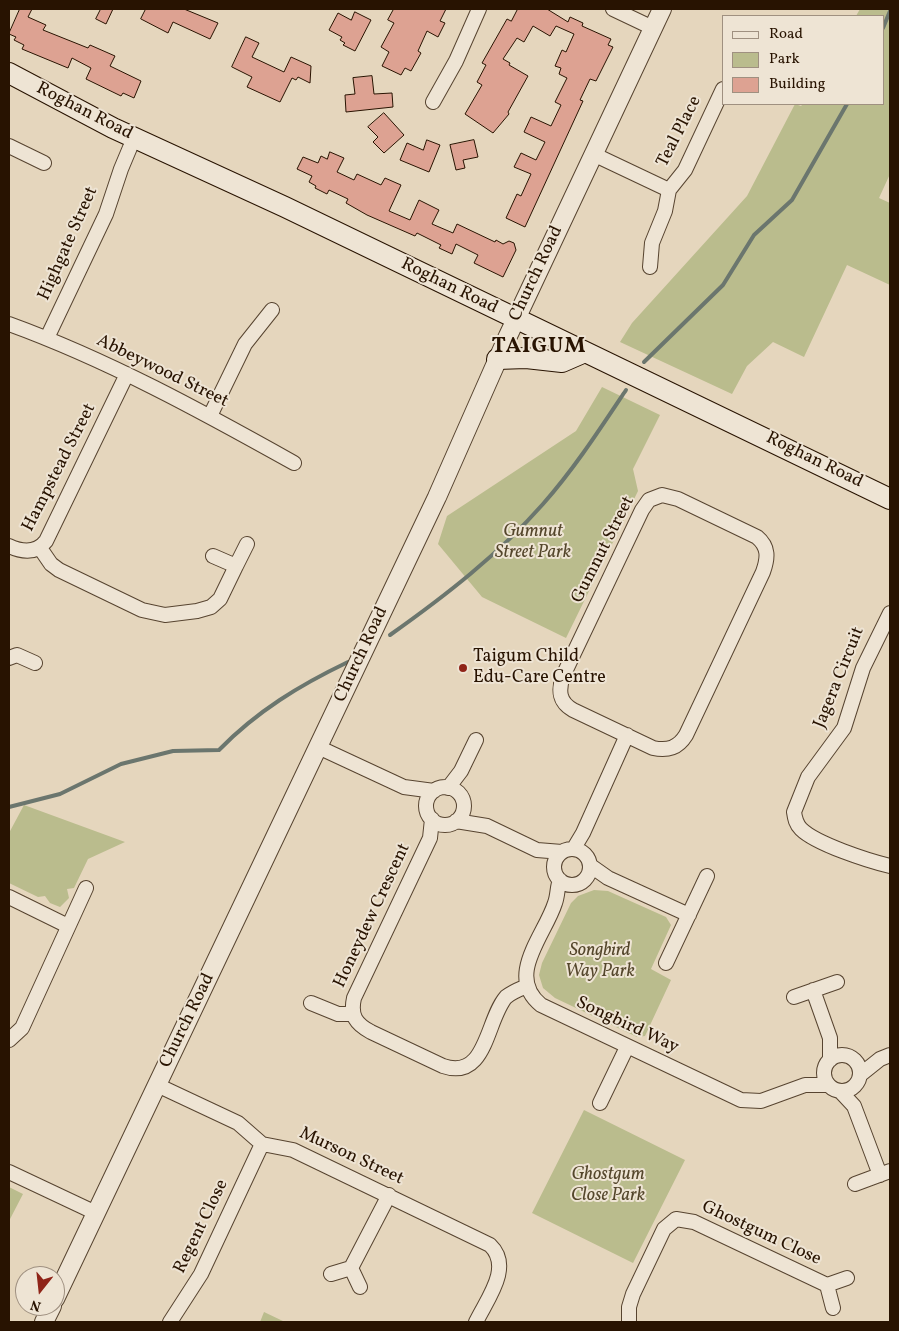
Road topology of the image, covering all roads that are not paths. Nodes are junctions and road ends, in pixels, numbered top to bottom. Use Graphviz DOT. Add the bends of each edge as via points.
graph roads {
  1 [pos="479,9"];
  2 [pos="614,9"];
  3 [pos="662,9"];
  4 [pos="653,28"];
  5 [pos="9,74"];
  6 [pos="722,91"];
  7 [pos="433,102"];
  8 [pos="134,138"];
  9 [pos="9,146"];
  10 [pos="593,154"];
  11 [pos="44,163"];
  12 [pos="669,190"];
  13 [pos="650,268"];
  14 [pos="272,310"];
  15 [pos="516,319"];
  16 [pos="9,324"];
  17 [pos="47,338"];
  18 [pos="585,352"];
  19 [pos="497,359"];
  20 [pos="127,374"];
  21 [pos="210,416"];
  22 [pos="294,463"];
  23 [pos="890,499"];
  24 [pos="247,544"];
  25 [pos="9,546"];
  26 [pos="40,548"];
  27 [pos="213,556"];
  28 [pos="236,566"];
  29 [pos="890,613"];
  30 [pos="9,658"];
  31 [pos="35,663"];
  32 [pos="627,735"];
  33 [pos="476,740"];
  34 [pos="318,747"];
  35 [pos="404,787"];
  36 [pos="447,790"];
  37 [pos="464,807"];
  38 [pos="440,818"];
  39 [pos="487,826"];
  40 [pos="537,850"];
  41 [pos="573,851"];
  42 [pos="554,866"];
  43 [pos="890,866"];
  44 [pos="589,872"];
  45 [pos="707,876"];
  46 [pos="565,882"];
  47 [pos="86,888"];
  48 [pos="9,897"];
  49 [pos="689,915"];
  50 [pos="68,926"];
  51 [pos="666,963"];
  52 [pos="837,982"];
  53 [pos="527,986"];
  54 [pos="813,990"];
  55 [pos="794,996"];
  56 [pos="311,1003"];
  57 [pos="352,1014"];
  58 [pos="830,1038"];
  59 [pos="9,1040"];
  60 [pos="627,1047"];
  61 [pos="850,1057"];
  62 [pos="885,1057"];
  63 [pos="827,1065"];
  64 [pos="846,1084"];
  65 [pos="157,1085"];
  66 [pos="805,1085"];
  67 [pos="600,1103"];
  68 [pos="262,1144"];
  69 [pos="9,1172"];
  70 [pos="885,1173"];
  71 [pos="855,1184"];
  72 [pos="389,1195"];
  73 [pos="96,1213"];
  74 [pos="351,1268"];
  75 [pos="331,1274"];
  76 [pos="65,1278"];
  77 [pos="847,1278"];
  78 [pos="827,1285"];
  79 [pos="360,1287"];
  80 [pos="833,1308"];
  81 [pos="170,1322"];
  82 [pos="476,1322"];
  83 [pos="629,1322"];
  1 -- 7 [label="street"];
  2 -- 4 [label="street"];
  3 -- 4 [label="street, Church Road"];
  4 -- 10 [label="street, Church Road"];
  5 -- 8 [label="main road, Roghan Road"];
  6 -- 12 [label="street, Teal Place" via="685,170"];
  8 -- 15 [label="main road, Roghan Road" via="285,206"];
  8 -- 17 [label="street, Highgate Street" via="106,214"];
  9 -- 11 [label="street"];
  10 -- 12 [label="street, Teal Place"];
  10 -- 15 [label="street, Church Road"];
  12 -- 13 [label="street, Teal Place" via="652,243"];
  14 -- 21 [label="street" via="245,344"];
  15 -- 18 [label="main road, Roghan Road"];
  15 -- 19 [label="street, Church Road"];
  16 -- 17 [label="street, Abbeywood Street"];
  17 -- 20 [label="street, Abbeywood Street"];
  18 -- 19 [label="main road" via="562,362"];
  18 -- 23 [label="main road, Roghan Road"];
  19 -- 34 [label="street, Church Road" via="437,497"];
  20 -- 21 [label="street, Abbeywood Street"];
  20 -- 26 [label="street, Hampstead Street"];
  21 -- 22 [label="street, Abbeywood Street"];
  24 -- 28 [label="street"];
  25 -- 26 [label="street, Hampstead Street" via="25,552"];
  26 -- 28 [label="street" via="59,570 158,615 211,607 220,599"];
  27 -- 28 [label="street"];
  29 -- 43 [label="street, Jagera Circuit" via="863,668 844,728 808,777 794,812 799,827 808,834 862,859"];
  30 -- 31 [label="street" via="18,655"];
  32 -- 32 [label="street, Gumnut Street" via="568,708 559,688 645,504 653,498 667,496 757,537 765,546 767,558 682,741 674,748 660,749"];
  32 -- 41 [label="street"];
  33 -- 36 [label="street" via="461,771"];
  34 -- 35 [label="street"];
  34 -- 65 [label="street, Church Road"];
  35 -- 36 [label="street"];
  35 -- 38 [label="street"];
  36 -- 37 [label="street"];
  36 -- 38 [label="street"];
  37 -- 38 [label="street"];
  37 -- 39 [label="street"];
  38 -- 39 [label="street"];
  38 -- 57 [label="street, Honeydew Crescent" via="354,998"];
  39 -- 40 [label="street"];
  40 -- 41 [label="street"];
  40 -- 42 [label="street"];
  41 -- 42 [label="street"];
  41 -- 44 [label="street" via="590,860"];
  42 -- 46 [label="street"];
  44 -- 46 [label="street" via="580,883"];
  44 -- 49 [label="street"];
  45 -- 49 [label="street"];
  46 -- 53 [label="street" via="527,965"];
  47 -- 50 [label="street"];
  48 -- 50 [label="street"];
  49 -- 51 [label="street"];
  50 -- 59 [label="street" via="22,1028"];
  52 -- 54 [label="street"];
  53 -- 57 [label="street, Honeydew Crescent" via="504,1000 476,1058 467,1066 454,1069 364,1029"];
  53 -- 60 [label="street, Songbird Way" via="541,1005"];
  54 -- 55 [label="street"];
  54 -- 58 [label="street"];
  56 -- 57 [label="street" via="338,1014"];
  58 -- 61 [label="street"];
  58 -- 63 [label="street"];
  60 -- 66 [label="street, Songbird Way" via="747,1102 761,1101"];
  60 -- 67 [label="street"];
  61 -- 62 [label="street"];
  61 -- 63 [label="street, Songbird Way"];
  61 -- 64 [label="street"];
  62 -- 64 [label="street"];
  63 -- 64 [label="street"];
  63 -- 66 [label="street, Songbird Way"];
  64 -- 66 [label="street, Songbird Way"];
  64 -- 70 [label="street"];
  65 -- 68 [label="street" via="238,1123"];
  65 -- 73 [label="street, Church Road"];
  68 -- 72 [label="street, Murson Street" via="293,1150"];
  68 -- 81 [label="street, Regent Close" via="201,1274"];
  69 -- 73 [label="street"];
  70 -- 71 [label="street"];
  72 -- 74 [label="street"];
  72 -- 82 [label="street, Murson Street" via="495,1249 499,1273"];
  73 -- 76 [label="street, Church Road"];
  74 -- 75 [label="street"];
  74 -- 79 [label="street"];
  77 -- 78 [label="street, Ghostgum Close"];
  78 -- 80 [label="street, Ghostgum Close"];
  78 -- 83 [label="street, Ghostgum Close" via="694,1222 676,1219 664,1229 633,1294"];
}
